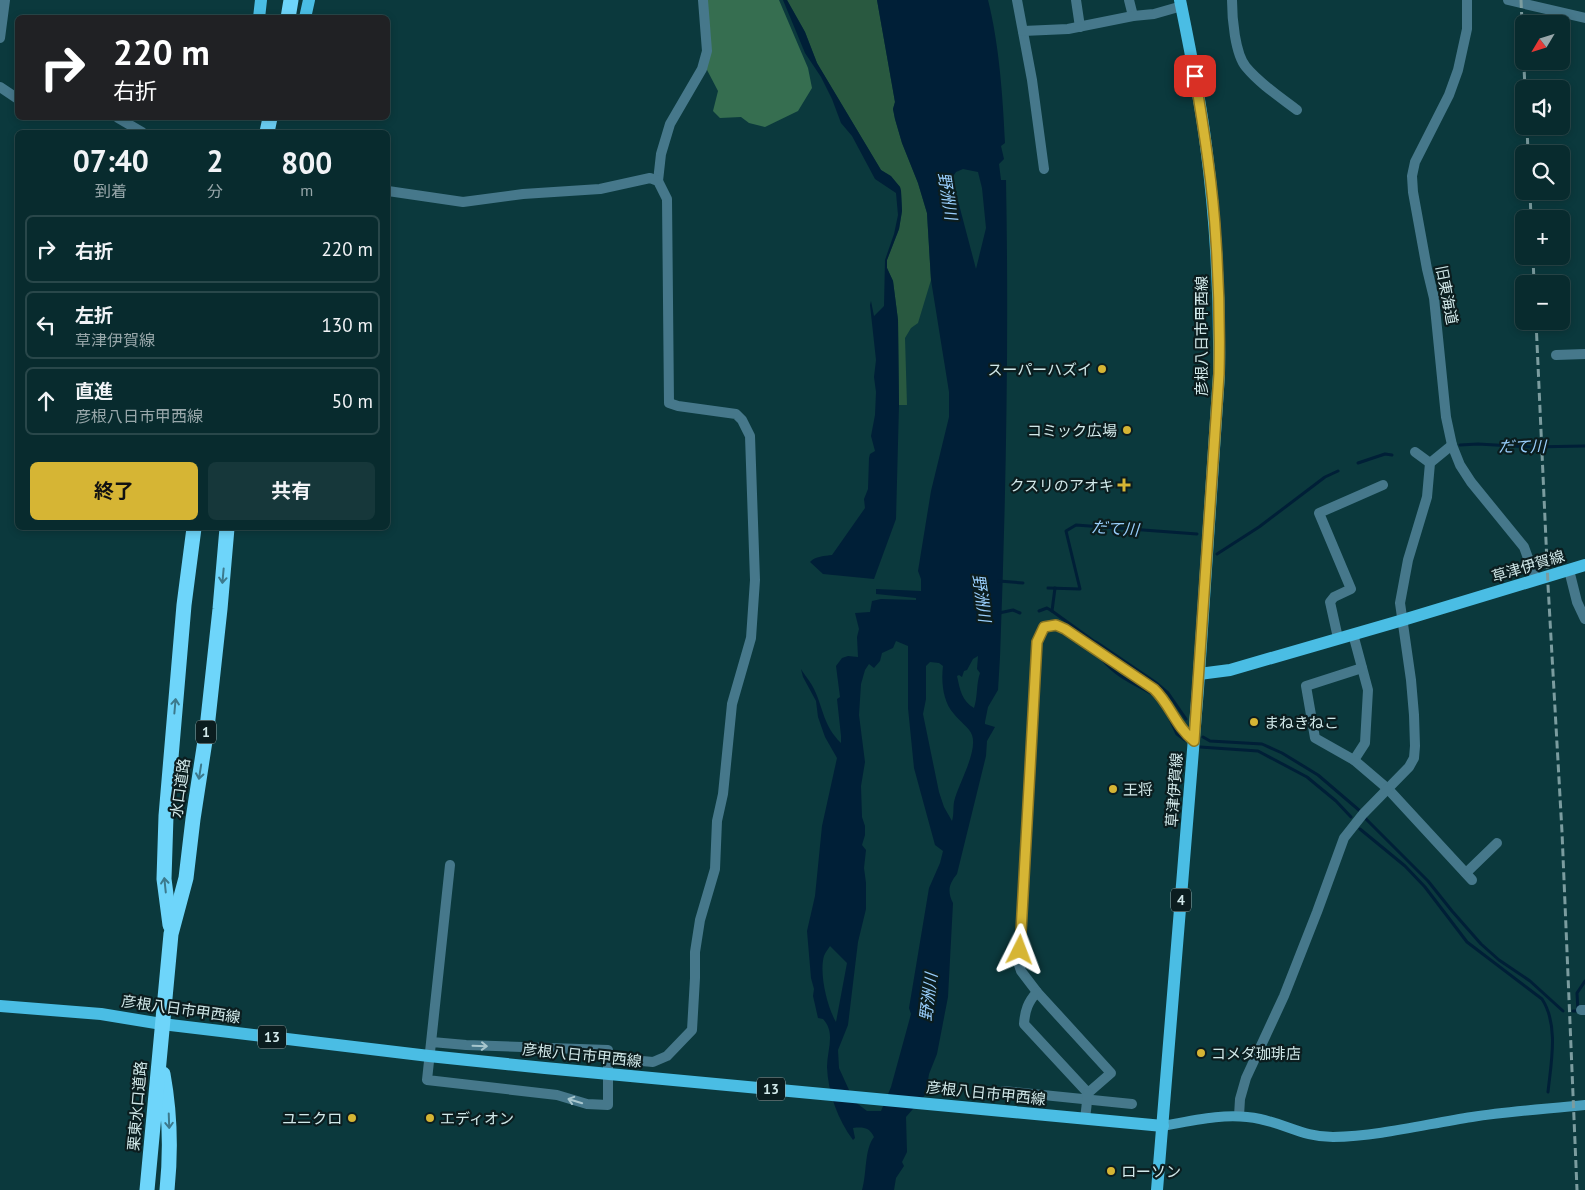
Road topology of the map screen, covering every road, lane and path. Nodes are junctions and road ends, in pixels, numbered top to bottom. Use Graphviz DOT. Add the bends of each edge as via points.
graph roads {
  1 [pos="5,0"];
  2 [pos="261,0"];
  3 [pos="291,0"];
  4 [pos="310,0"];
  5 [pos="703,0"];
  6 [pos="1017,0"];
  7 [pos="1076,0"];
  8 [pos="1130,0"];
  9 [pos="1232,0"];
  10 [pos="1467,0"];
  11 [pos="1508,0"];
  12 [pos="1181,3"];
  13 [pos="259,15"];
  14 [pos="288,15"];
  15 [pos="306,15"];
  16 [pos="1134,16"];
  17 [pos="1585,18"];
  18 [pos="1080,27"];
  19 [pos="1023,31"];
  20 [pos="0,38"];
  21 [pos="0,87"];
  22 [pos="15,98"];
  23 [pos="1297,110"];
  24 [pos="121,120"];
  25 [pos="139,130"];
  26 [pos="1044,169"];
  27 [pos="658,181"];
  28 [pos="390,191"];
  29 [pos="1585,354"];
  30 [pos="1556,355"];
  31 [pos="1452,445"];
  32 [pos="1415,452"];
  33 [pos="1430,463"];
  34 [pos="1383,485"];
  35 [pos="194,530"];
  36 [pos="227,530"];
  37 [pos="1585,565"];
  38 [pos="1569,570"];
  39 [pos="1536,580"];
  40 [pos="1585,619"];
  41 [pos="1404,620"];
  42 [pos="1353,634"];
  43 [pos="1338,638"];
  44 [pos="1362,668"];
  45 [pos="1199,674"];
  46 [pos="1194,741"];
  47 [pos="1354,760"];
  48 [pos="1388,790"];
  49 [pos="1497,843"];
  50 [pos="450,865"];
  51 [pos="172,934"];
  52 [pos="1037,992"];
  53 [pos="0,1006"];
  54 [pos="162,1024"];
  55 [pos="432,1042"];
  56 [pos="160,1055"];
  57 [pos="429,1056"];
  58 [pos="610,1058"];
  59 [pos="1004,1091"];
  60 [pos="1087,1096"];
  61 [pos="1132,1104"];
  62 [pos="1585,1105"];
  63 [pos="1239,1116"];
  64 [pos="1085,1119"];
  65 [pos="1163,1126"];
  66 [pos="147,1190"];
  67 [pos="167,1190"];
  68 [pos="1158,1190"];
  1 -- 20 [label="street"];
  2 -- 13 [label="main road"];
  3 -- 14 [label="highway"];
  4 -- 15 [label="main road"];
  5 -- 27 [label="street" via="707,51 702,69 670,124 660,154"];
  6 -- 19 [label="street"];
  7 -- 18 [label="street"];
  8 -- 16 [label="street"];
  9 -- 23 [label="street" via="1235,36 1245,67"];
  10 -- 31 [label="street, 旧東海道" via="1467,29 1458,70 1415,162 1412,176 1426,269 1434,298 1446,417"];
  11 -- 17 [label="street"];
  12 -- 16 [label="street" via="1154,14"];
  12 -- 45 [label="main road, 彦根八日市甲西線" via="1206,146 1216,240 1220,330"];
  16 -- 18 [label="street"];
  18 -- 19 [label="street"];
  19 -- 26 [label="street"];
  21 -- 22 [label="street"];
  24 -- 25 [label="street"];
  27 -- 28 [label="street" via="650,178 600,189 463,202"];
  27 -- 58 [label="street" via="667,199 669,403 736,414 746,426 750,436 755,580 751,638 732,704 723,794 717,821 716,869 696,944 692,1030 667,1056 653,1062"];
  29 -- 30 [label="street"];
  31 -- 33 [label="street"];
  31 -- 39 [label="street, 旧東海道" via="1471,482 1524,547"];
  32 -- 33 [label="street"];
  33 -- 41 [label="street" via="1427,497 1408,560 1400,603"];
  34 -- 43 [label="street" via="1319,513 1351,589 1330,602"];
  51 -- 35 [label="highway, 水口道路 / 1, one-way" via="164,878 166,816"];
  36 -- 51 [label="highway, 水口道路 / 1, one-way" via="186,878"];
  37 -- 38 [label="main road, 草津伊賀線"];
  38 -- 39 [label="main road, 草津伊賀線"];
  38 -- 40 [label="street"];
  39 -- 41 [label="main road, 草津伊賀線"];
  41 -- 42 [label="main road, 草津伊賀線"];
  41 -- 48 [label="street" via="1411,680 1414,758"];
  42 -- 43 [label="main road, 草津伊賀線"];
  42 -- 44 [label="street"];
  43 -- 45 [label="main road, 草津伊賀線" via="1230,670"];
  44 -- 47 [label="street" via="1368,690 1365,743"];
  44 -- 47 [label="street" via="1306,686 1315,738"];
  45 -- 46 [label="main road, 草津伊賀線 / 4"];
  46 -- 52 [label="street" via="1186,735 1154,689 1065,629 1056,625 1044,627 1037,642 1019,965"];
  46 -- 65 [label="main road, 草津伊賀線 / 4"];
  47 -- 48 [label="street"];
  48 -- 49 [label="street" via="1469,877"];
  48 -- 63 [label="street" via="1344,838 1284,996 1246,1078"];
  50 -- 55 [label="street"];
  51 -- 54 [label="highway, 水口道路 / 1"];
  52 -- 60 [label="street" via="1026,1008 1024,1024"];
  52 -- 60 [label="street" via="1111,1073"];
  53 -- 54 [label="main road, 彦根八日市甲西線 / 13" via="100,1014"];
  54 -- 56 [label="highway, 栗東水口道路 / 1"];
  54 -- 57 [label="main road, 彦根八日市甲西線 / 13"];
  55 -- 57 [label="street"];
  55 -- 58 [label="street, one-way" via="608,1050"];
  56 -- 66 [label="highway, 栗東水口道路 / 1"];
  56 -- 67 [label="highway, one-way" via="168,1099 170,1165"];
  58 -- 57 [label="street, one-way" via="608,1105 587,1104 556,1095 428,1080"];
  57 -- 64 [label="main road, 彦根八日市甲西線 / 13"];
  59 -- 60 [label="street"];
  60 -- 61 [label="street"];
  60 -- 64 [label="street"];
  62 -- 63 [label="street" via="1477,1116 1368,1134 1318,1137 1275,1122"];
  63 -- 65 [label="street"];
  64 -- 65 [label="main road, 彦根八日市甲西線 / 13"];
  65 -- 68 [label="main road, 草津伊賀線 / 4"];
}
